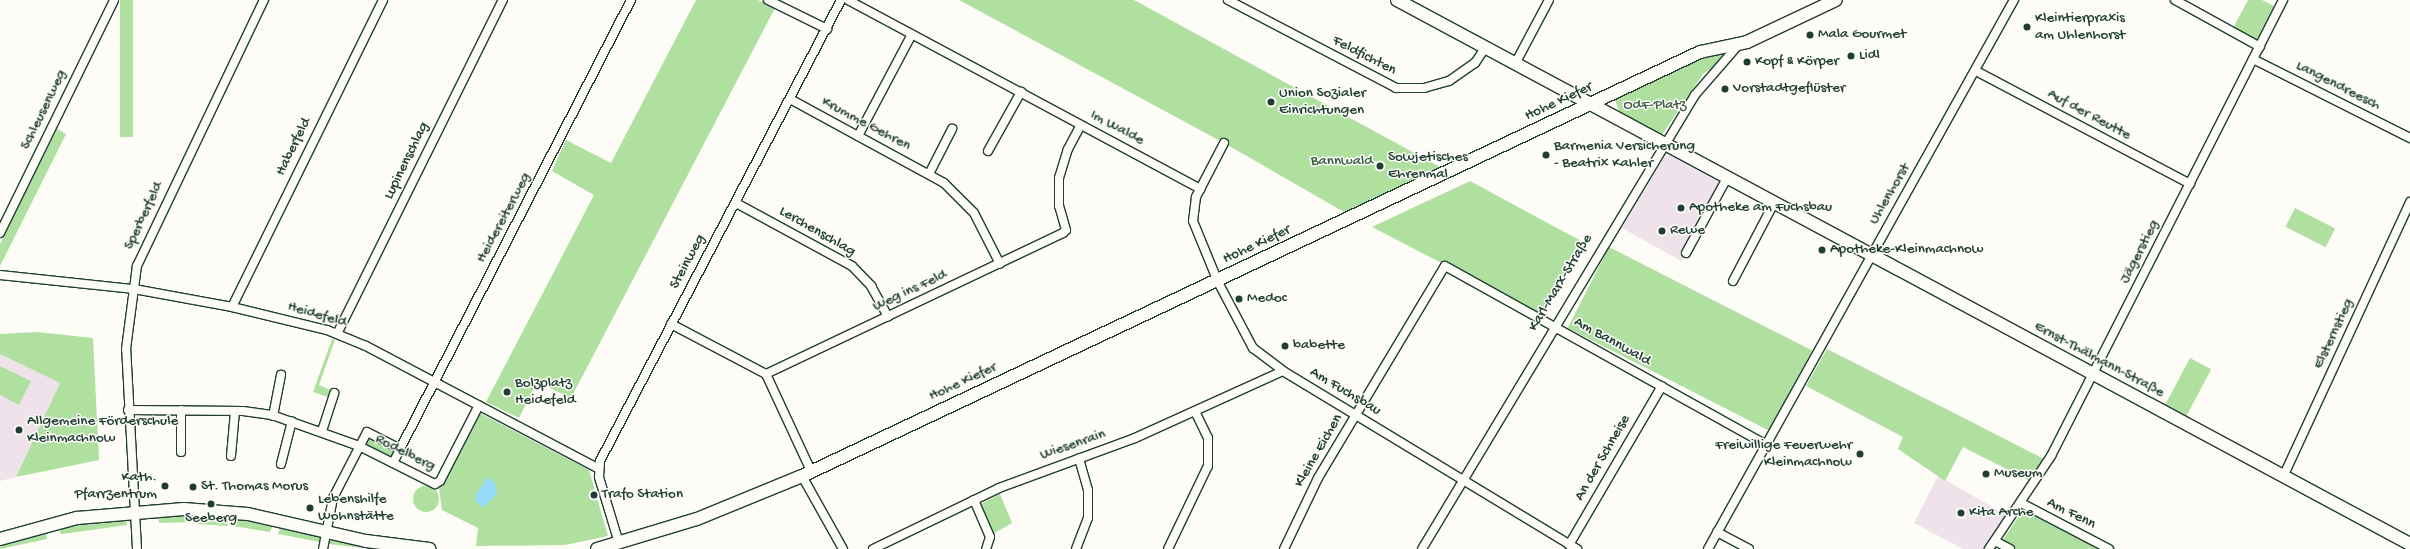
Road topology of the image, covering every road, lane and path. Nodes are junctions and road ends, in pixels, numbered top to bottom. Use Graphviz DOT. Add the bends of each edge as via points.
graph roads {
  1 [pos="114,0"];
  2 [pos="264,0"];
  3 [pos="383,0"];
  4 [pos="503,0"];
  5 [pos="631,0"];
  6 [pos="768,0"];
  7 [pos="841,0"];
  8 [pos="848,0"];
  9 [pos="1228,0"];
  10 [pos="1397,0"];
  11 [pos="1549,0"];
  12 [pos="1836,0"];
  13 [pos="2014,0"];
  14 [pos="2174,0"];
  15 [pos="2283,0"];
  16 [pos="826,29"];
  17 [pos="912,34"];
  18 [pos="1743,43"];
  19 [pos="2260,47"];
  20 [pos="1485,48"];
  21 [pos="2253,59"];
  22 [pos="1515,64"];
  23 [pos="1976,71"];
  24 [pos="1021,92"];
  25 [pos="790,99"];
  26 [pos="1592,105"];
  27 [pos="1081,125"];
  28 [pos="952,129"];
  29 [pos="858,136"];
  30 [pos="2410,138"];
  31 [pos="1224,143"];
  32 [pos="1664,144"];
  33 [pos="988,151"];
  34 [pos="929,174"];
  35 [pos="1727,178"];
  36 [pos="2190,184"];
  37 [pos="1200,189"];
  38 [pos="2410,202"];
  39 [pos="736,203"];
  40 [pos="1774,203"];
  41 [pos="0,233"];
  42 [pos="1686,253"];
  43 [pos="1871,256"];
  44 [pos="1000,264"];
  45 [pos="1445,266"];
  46 [pos="0,275"];
  47 [pos="1732,281"];
  48 [pos="1218,282"];
  49 [pos="134,289"];
  50 [pos="232,307"];
  51 [pos="888,317"];
  52 [pos="671,324"];
  53 [pos="1554,326"];
  54 [pos="337,334"];
  55 [pos="1283,371"];
  56 [pos="766,374"];
  57 [pos="281,375"];
  58 [pos="2093,375"];
  59 [pos="435,382"];
  60 [pos="1662,386"];
  61 [pos="334,393"];
  62 [pos="479,405"];
  63 [pos="128,410"];
  64 [pos="181,410"];
  65 [pos="235,411"];
  66 [pos="1195,411"];
  67 [pos="1356,415"];
  68 [pos="273,416"];
  69 [pos="292,421"];
  70 [pos="322,431"];
  71 [pos="1765,444"];
  72 [pos="359,446"];
  73 [pos="400,449"];
  74 [pos="181,452"];
  75 [pos="231,456"];
  76 [pos="1079,458"];
  77 [pos="393,463"];
  78 [pos="281,464"];
  79 [pos="599,469"];
  80 [pos="807,474"];
  81 [pos="2283,477"];
  82 [pos="1462,481"];
  83 [pos="974,500"];
  84 [pos="2021,503"];
  85 [pos="134,511"];
  86 [pos="326,530"];
  87 [pos="1717,532"];
  88 [pos="0,539"];
  89 [pos="1995,541"];
  90 [pos="619,543"];
  91 [pos="2410,544"];
  92 [pos="1573,547"];
  93 [pos="137,549"];
  94 [pos="323,549"];
  95 [pos="429,549"];
  96 [pos="597,549"];
  97 [pos="843,549"];
  98 [pos="873,549"];
  99 [pos="986,549"];
  100 [pos="1076,549"];
  101 [pos="1168,549"];
  102 [pos="1284,549"];
  103 [pos="1422,549"];
  104 [pos="1708,549"];
  105 [pos="1749,549"];
  106 [pos="1989,549"];
  107 [pos="2010,549"];
  108 [pos="2109,549"];
  1 -- 41 [label="street, Schleusenweg"];
  2 -- 49 [label="street, Sperberfeld" via="144,245"];
  3 -- 50 [label="street, Haberfeld"];
  4 -- 54 [label="street, Lupinenschlag"];
  5 -- 59 [label="street, Heidereiterweg"];
  6 -- 16 [label="street"];
  7 -- 16 [label="street, Steinweg"];
  8 -- 17 [label="street, Im Walde"];
  9 -- 20 [label="street, Feldfichten" via="1396,88 1424,88 1449,81 1475,63"];
  10 -- 20 [label="street, Ernst-Thälmann-Straße"];
  11 -- 22 [label="street"];
  12 -- 18 [label="street, Karl-Marx-Straße"];
  13 -- 23 [label="street, Uhlenhorst"];
  14 -- 19 [label="street"];
  15 -- 19 [label="street, Jägerstieg"];
  16 -- 25 [label="street, Steinweg"];
  17 -- 24 [label="street, Im Walde"];
  17 -- 29 [label="street"];
  18 -- 26 [label="street, Hohe Kiefer" via="1700,52"];
  18 -- 32 [label="street, Karl-Marx-Straße" via="1704,81"];
  19 -- 21 [label="street, Jägerstieg"];
  20 -- 22 [label="street, Ernst-Thälmann-Straße"];
  21 -- 30 [label="street, Langendreesch"];
  21 -- 36 [label="street, Jägerstieg"];
  22 -- 26 [label="street, Ernst-Thälmann-Straße"];
  23 -- 36 [label="street, Auf der Reutte"];
  23 -- 43 [label="street, Uhlenhorst"];
  24 -- 27 [label="street, Im Walde"];
  24 -- 33 [label="street"];
  25 -- 29 [label="street, Krumme Gehren"];
  25 -- 39 [label="street, Steinweg"];
  26 -- 32 [label="street, Ernst-Thälmann-Straße"];
  26 -- 48 [label="street, Hohe Kiefer"];
  27 -- 37 [label="street, Im Walde"];
  27 -- 44 [label="street, Weg ins Feld" via="1068,149 1059,178 1059,206 1066,230"];
  28 -- 34 [label="street"];
  29 -- 34 [label="street, Krumme Gehren"];
  31 -- 37 [label="street, Am Fuchsbau"];
  32 -- 35 [label="street, Ernst-Thälmann-Straße"];
  32 -- 53 [label="street, Karl-Marx-Straße"];
  34 -- 44 [label="street, Krumme Gehren" via="966,203"];
  35 -- 40 [label="street, Ernst-Thälmann-Straße"];
  35 -- 42 [label="street"];
  36 -- 58 [label="street, Jägerstieg"];
  37 -- 48 [label="street, Am Fuchsbau" via="1193,205 1193,221"];
  38 -- 81 [label="street, Elsternstieg"];
  39 -- 51 [label="street, Lerchenschlag" via="852,266 871,286"];
  39 -- 52 [label="street, Steinweg"];
  40 -- 43 [label="street, Ernst-Thälmann-Straße"];
  40 -- 47 [label="street"];
  43 -- 58 [label="street, Ernst-Thälmann-Straße"];
  43 -- 71 [label="street, Uhlenhorst"];
  44 -- 51 [label="street, Weg ins Feld"];
  45 -- 53 [label="street, Am Bannwald"];
  45 -- 67 [label="street, Kleine Eichen"];
  46 -- 49 [label="street, Heidefeld"];
  48 -- 55 [label="street, Am Fuchsbau" via="1253,348"];
  48 -- 80 [label="street, Hohe Kiefer"];
  49 -- 50 [label="street, Heidefeld"];
  49 -- 63 [label="street, Sperberfeld" via="126,342"];
  50 -- 54 [label="street, Heidefeld"];
  51 -- 56 [label="street, Weg ins Feld"];
  52 -- 56 [label="street"];
  52 -- 79 [label="street, Steinweg"];
  53 -- 60 [label="street, Am Bannwald"];
  53 -- 82 [label="street, Karl-Marx-Straße"];
  54 -- 59 [label="street, Heidefeld"];
  55 -- 66 [label="street, Wiesenrain"];
  55 -- 67 [label="street, Am Fuchsbau"];
  56 -- 80 [label="street"];
  57 -- 68 [label="street"];
  58 -- 81 [label="street, Ernst-Thälmann-Straße"];
  58 -- 84 [label="street, Jägerstieg" via="2051,456"];
  59 -- 62 [label="street, Heidefeld"];
  59 -- 73 [label="street, Heidereiterweg"];
  60 -- 71 [label="street, Am Bannwald"];
  60 -- 92 [label="street, An der Schneise"];
  61 -- 70 [label="street"];
  62 -- 77 [label="street, Rodelberg" via="438,483"];
  62 -- 79 [label="street, Heidefeld"];
  63 -- 64 [label="street, Rodelberg"];
  63 -- 85 [label="street, Sperberfeld"];
  64 -- 65 [label="street, Rodelberg"];
  64 -- 74 [label="street"];
  65 -- 68 [label="street, Rodelberg"];
  65 -- 75 [label="street"];
  66 -- 76 [label="street, Wiesenrain"];
  66 -- 101 [label="street" via="1208,438 1208,466"];
  67 -- 82 [label="street, Am Fuchsbau"];
  67 -- 102 [label="street, Kleine Eichen" via="1318,478"];
  68 -- 69 [label="street, Rodelberg"];
  69 -- 70 [label="street, Rodelberg"];
  69 -- 78 [label="street"];
  70 -- 72 [label="street, Rodelberg"];
  71 -- 87 [label="street, Uhlenhorst"];
  72 -- 73 [label="street" via="367,432"];
  72 -- 77 [label="street, Rodelberg"];
  72 -- 86 [label="street" via="333,498"];
  73 -- 77 [label="street, Heidereiterweg"];
  76 -- 83 [label="street, Wiesenrain"];
  76 -- 100 [label="street" via="1088,490 1088,518"];
  79 -- 90 [label="street"];
  80 -- 90 [label="street, Hohe Kiefer" via="697,519"];
  80 -- 97 [label="street"];
  81 -- 91 [label="street, Ernst-Thälmann-Straße"];
  82 -- 92 [label="street, Am Fuchsbau"];
  82 -- 103 [label="street, Karl-Marx-Straße"];
  83 -- 98 [label="street, Wiesenrain"];
  83 -- 99 [label="street" via="990,537"];
  84 -- 89 [label="street, Jägerstieg"];
  84 -- 108 [label="street, Am Fenn"];
  85 -- 86 [label="street" via="184,509 248,514"];
  85 -- 88 [label="street" via="65,521"];
  85 -- 93 [label="street"];
  86 -- 94 [label="street"];
  86 -- 95 [label="street" via="366,541"];
  87 -- 104 [label="street, Uhlenhorst"];
  87 -- 105 [label="street"];
  89 -- 106 [label="street, Jägerstieg"];
  89 -- 107 [label="street"];
  90 -- 96 [label="street, Hohe Kiefer"];
}
